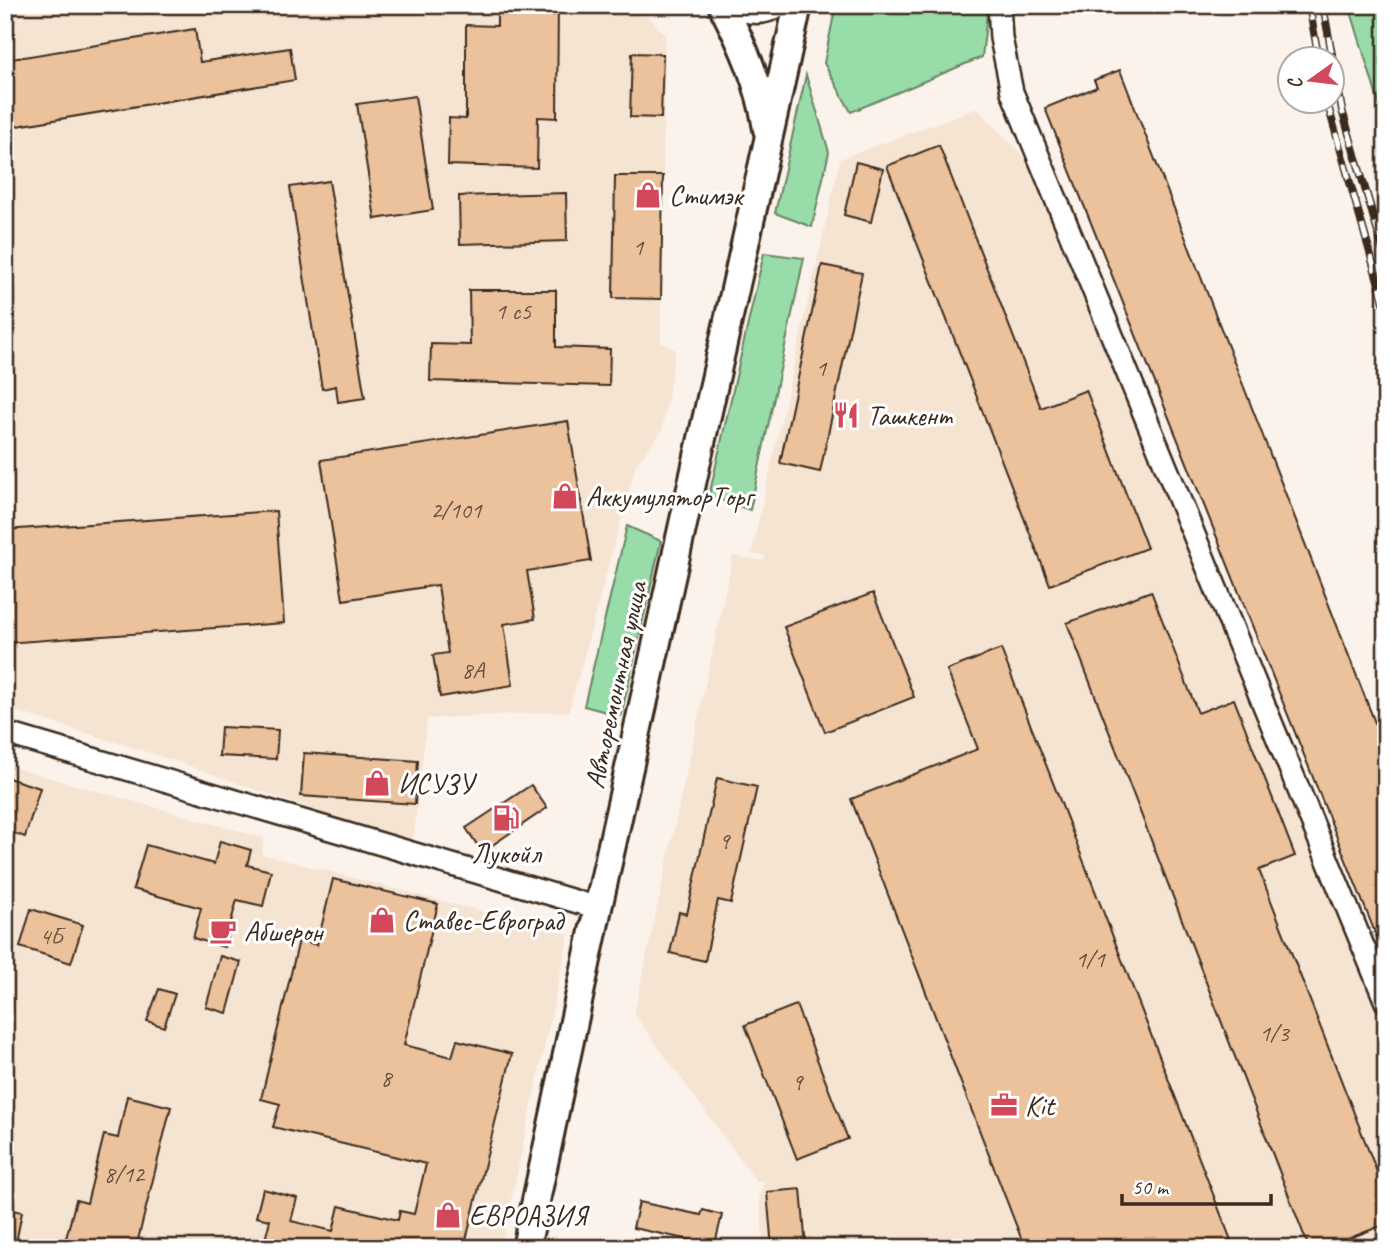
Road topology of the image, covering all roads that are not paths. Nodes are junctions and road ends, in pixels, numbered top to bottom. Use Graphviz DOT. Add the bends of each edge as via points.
graph roads {
  1 [pos="722,5"];
  2 [pos="731,5"];
  3 [pos="779,5"];
  4 [pos="798,5"];
  5 [pos="999,5"];
  6 [pos="768,137"];
  7 [pos="5,733"];
  8 [pos="598,908"];
  9 [pos="1386,1002"];
  10 [pos="526,1248"];
  1 -- 6 [label="street" via="753,72"];
  2 -- 3 [label="street" via="762,13"];
  4 -- 6 [label="street, Авторемонтная улица"];
  5 -- 9 [label="street" via="1012,92"];
  6 -- 8 [label="street, Авторемонтная улица"];
  7 -- 8 [label="street"];
  8 -- 10 [label="street, Авторемонтная улица"];
}
